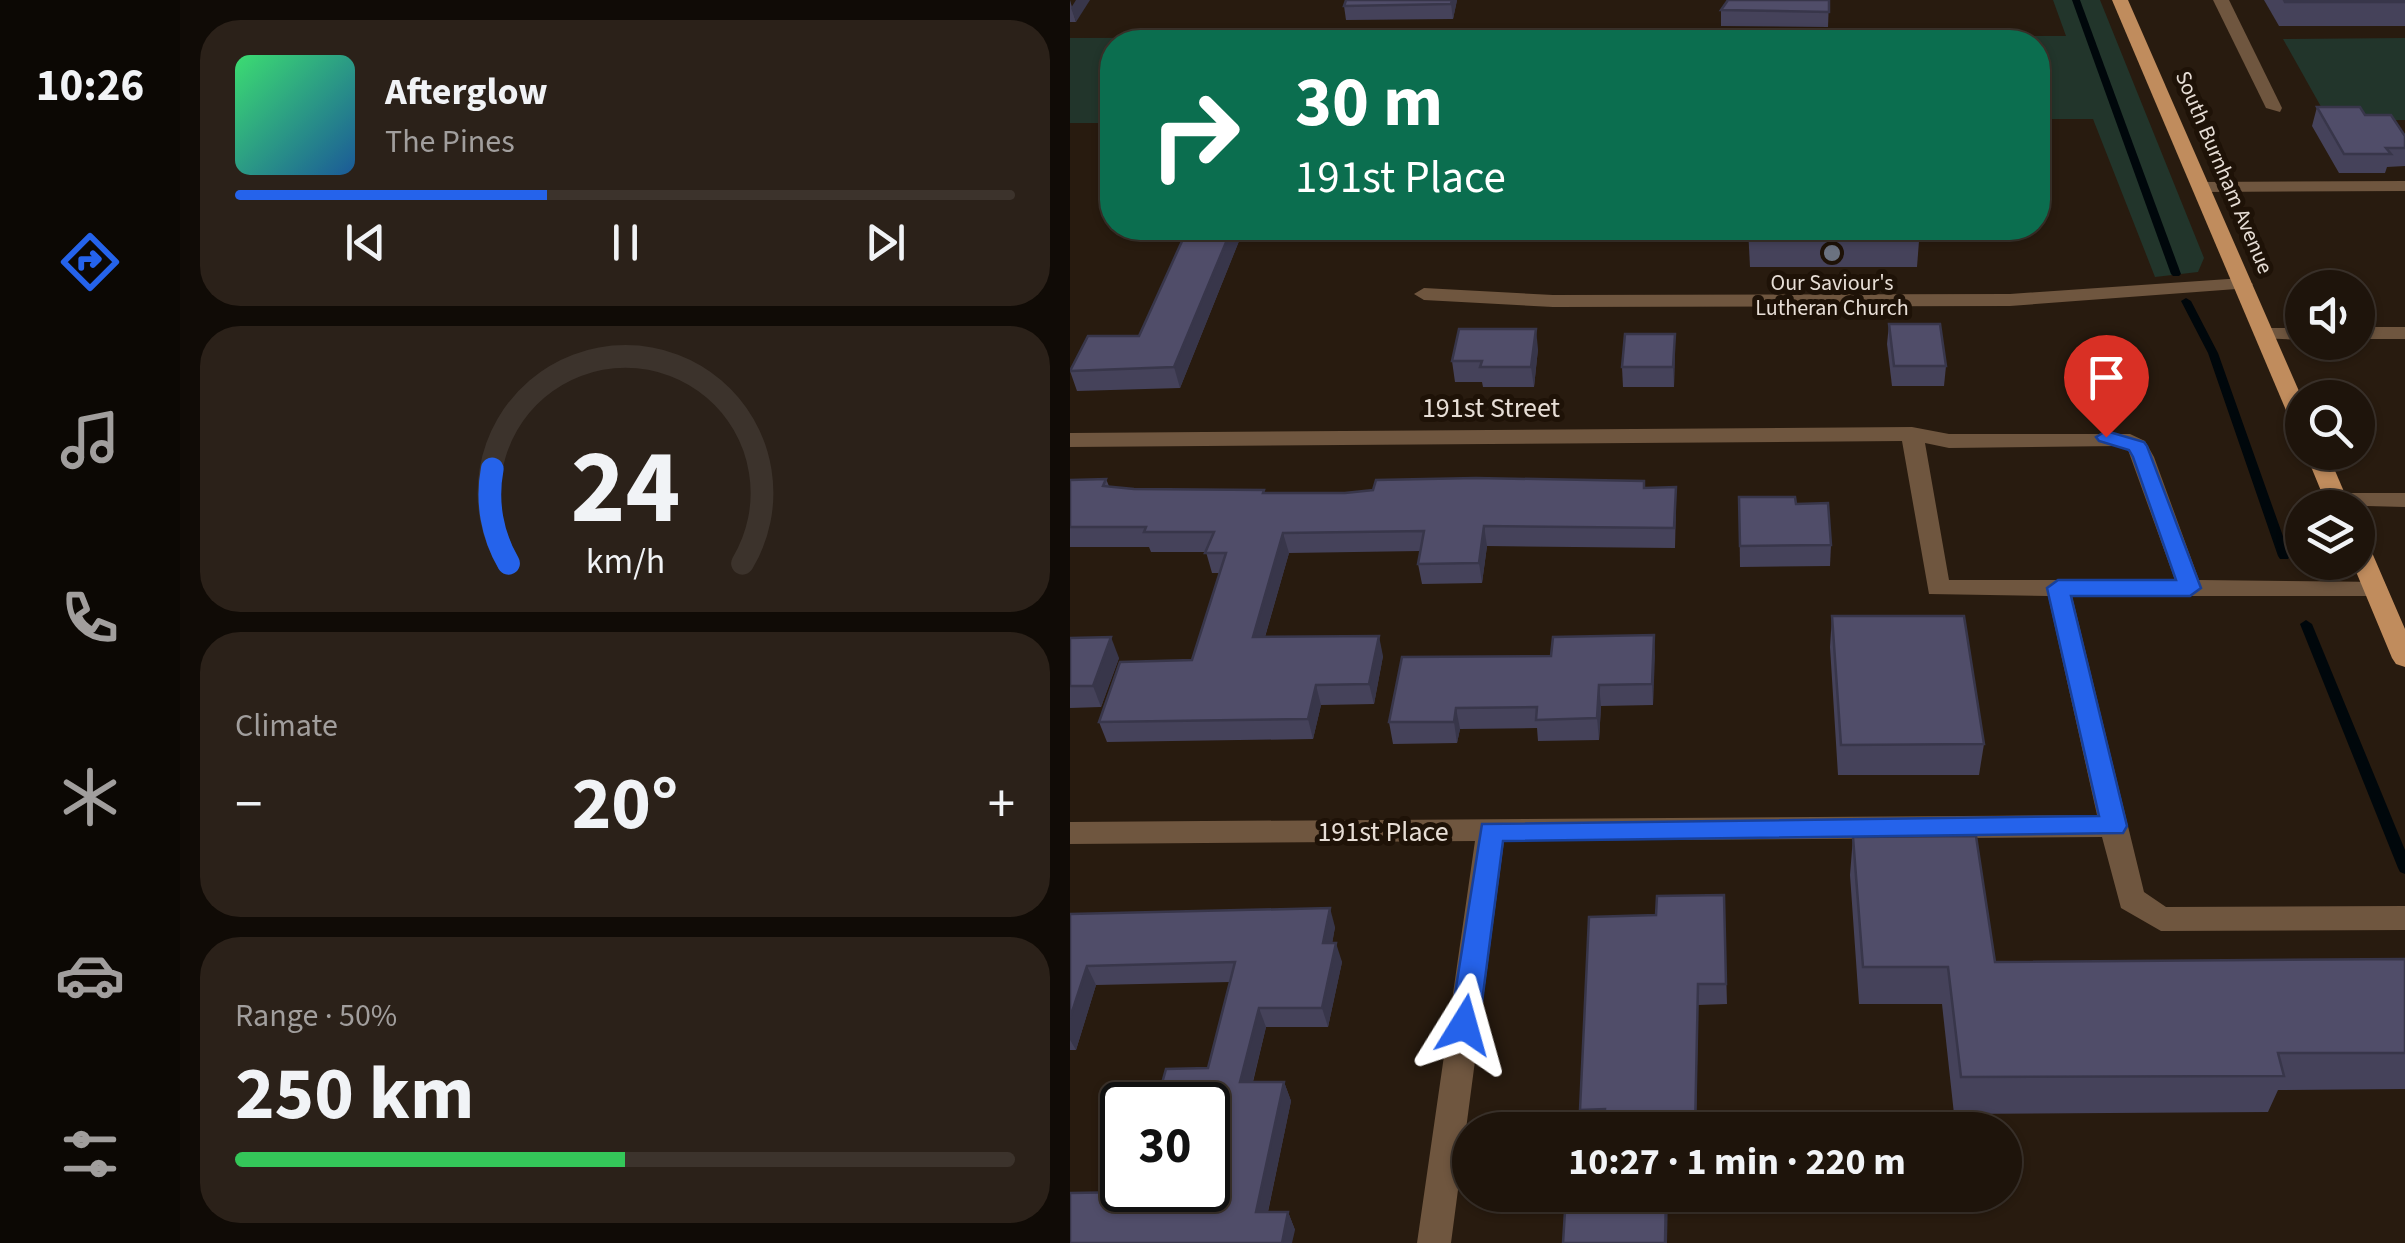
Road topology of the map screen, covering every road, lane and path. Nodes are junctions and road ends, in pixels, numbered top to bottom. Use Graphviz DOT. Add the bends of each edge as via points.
graph roads {
  1 [pos="2120,0"];
  2 [pos="2222,0"];
  3 [pos="2274,108"];
  4 [pos="2201,186"];
  5 [pos="2405,186"];
  6 [pos="2243,284"];
  7 [pos="1424,294"];
  8 [pos="2405,333"];
  9 [pos="2265,334"];
  10 [pos="2285,334"];
  11 [pos="2375,334"];
  12 [pos="2285,382"];
  13 [pos="1912,434"];
  14 [pos="1070,440"];
  15 [pos="2405,500"];
  16 [pos="2375,502"];
  17 [pos="2372,580"];
  18 [pos="2058,588"];
  19 [pos="2190,588"];
  20 [pos="2375,588"];
  21 [pos="2405,658"];
  22 [pos="2114,826"];
  23 [pos="1491,831"];
  24 [pos="1070,833"];
  25 [pos="2405,918"];
  26 [pos="1434,1243"];
  1 -- 4 [label="main road, South Burnham Avenue"];
  2 -- 3 [label="street"];
  4 -- 5 [label="street"];
  4 -- 6 [label="main road, South Burnham Avenue"];
  6 -- 7 [label="street" via="1990,300 1553,302"];
  6 -- 9 [label="main road, South Burnham Avenue"];
  8 -- 11 [label="street"];
  9 -- 10 [label="street"];
  9 -- 12 [label="main road, South Burnham Avenue"];
  13 -- 14 [label="street, 191st Street"];
  13 -- 18 [label="street" via="1938,588"];
  13 -- 19 [label="street, 191st Street" via="1949,440 2106,437 2137,446"];
  15 -- 16 [label="street"];
  17 -- 20 [label="main road"];
  18 -- 19 [label="street"];
  18 -- 22 [label="street"];
  19 -- 20 [label="street"];
  20 -- 21 [label="main road"];
  22 -- 23 [label="street, 191st Place"];
  22 -- 25 [label="street" via="2130,899 2161,919"];
  23 -- 24 [label="street, 191st Place"];
  23 -- 26 [label="street"];
}
